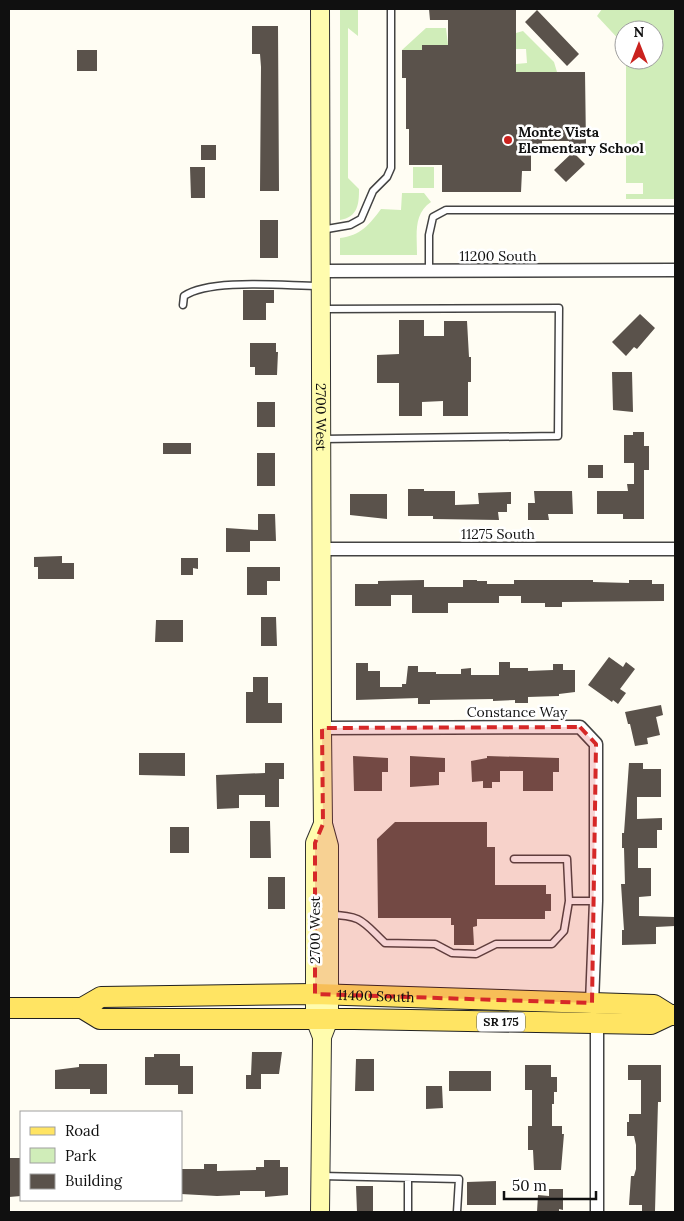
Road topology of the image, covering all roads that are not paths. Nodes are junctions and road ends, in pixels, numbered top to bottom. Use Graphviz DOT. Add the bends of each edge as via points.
graph roads {
  1 [pos="320,9"];
  2 [pos="391,9"];
  3 [pos="675,210"];
  4 [pos="320,231"];
  5 [pos="429,270"];
  6 [pos="675,270"];
  7 [pos="321,278"];
  8 [pos="183,305"];
  9 [pos="320,309"];
  10 [pos="321,439"];
  11 [pos="322,549"];
  12 [pos="675,549"];
  13 [pos="322,728"];
  14 [pos="322,824"];
  15 [pos="514,859"];
  16 [pos="569,901"];
  17 [pos="596,901"];
  18 [pos="328,914"];
  19 [pos="322,994"];
  20 [pos="592,1002"];
  21 [pos="9,1008"];
  22 [pos="82,1008"];
  23 [pos="673,1015"];
  24 [pos="597,1024"];
  25 [pos="322,1025"];
  26 [pos="320,1176"];
  27 [pos="408,1178"];
  28 [pos="320,1212"];
  29 [pos="408,1212"];
  30 [pos="457,1212"];
  31 [pos="597,1212"];
  1 -- 4 [label="main road, 2700 West"];
  2 -- 4 [label="lane" via="391,168 387,177 373,190 361,219 350,225"];
  3 -- 5 [label="lane" via="446,210 432,217"];
  4 -- 7 [label="main road, 2700 West"];
  5 -- 6 [label="street, 11200 South"];
  5 -- 7 [label="street, 11200 South"];
  7 -- 8 [label="lane" via="216,285 192,290 184,296"];
  7 -- 9 [label="main road, 2700 West"];
  9 -- 10 [label="main road, 2700 West"];
  9 -- 10 [label="lane" via="559,308 558,436"];
  10 -- 11 [label="main road, 2700 West"];
  11 -- 12 [label="street, 11275 South"];
  11 -- 13 [label="main road, 2700 West"];
  13 -- 14 [label="main road, 2700 West"];
  13 -- 17 [label="street, Constance Way" via="580,727 596,744"];
  14 -- 18 [label="main road, 2700 West" via="329,846"];
  14 -- 19 [label="main road, 2700 West" via="315,843"];
  15 -- 16 [label="lane" via="567,859"];
  16 -- 17 [label="lane"];
  16 -- 18 [label="lane" via="564,931 552,944 496,944 476,954 452,953 435,944 385,943 362,921 350,915"];
  17 -- 20 [label="street, Constance Way"];
  18 -- 19 [label="main road, 2700 West"];
  19 -- 20 [label="main road, 11400 South / SR 175"];
  19 -- 22 [label="main road, 11400 South / SR 175" via="101,997"];
  19 -- 25 [label="main road, 2700 West"];
  20 -- 23 [label="main road, 11400 South / SR 175" via="654,1005"];
  21 -- 22 [label="main road, 11400 South / SR 175"];
  22 -- 25 [label="main road, 11400 South / SR 175" via="100,1019"];
  23 -- 24 [label="main road, 11400 South / SR 175" via="651,1024"];
  24 -- 25 [label="main road, 11400 South / SR 175"];
  24 -- 31 [label="street"];
  25 -- 26 [label="main road, 2700 West"];
  26 -- 27 [label="lane"];
  26 -- 28 [label="main road, 2700 West"];
  27 -- 29 [label="lane"];
  27 -- 30 [label="lane" via="459,1180"];
}
